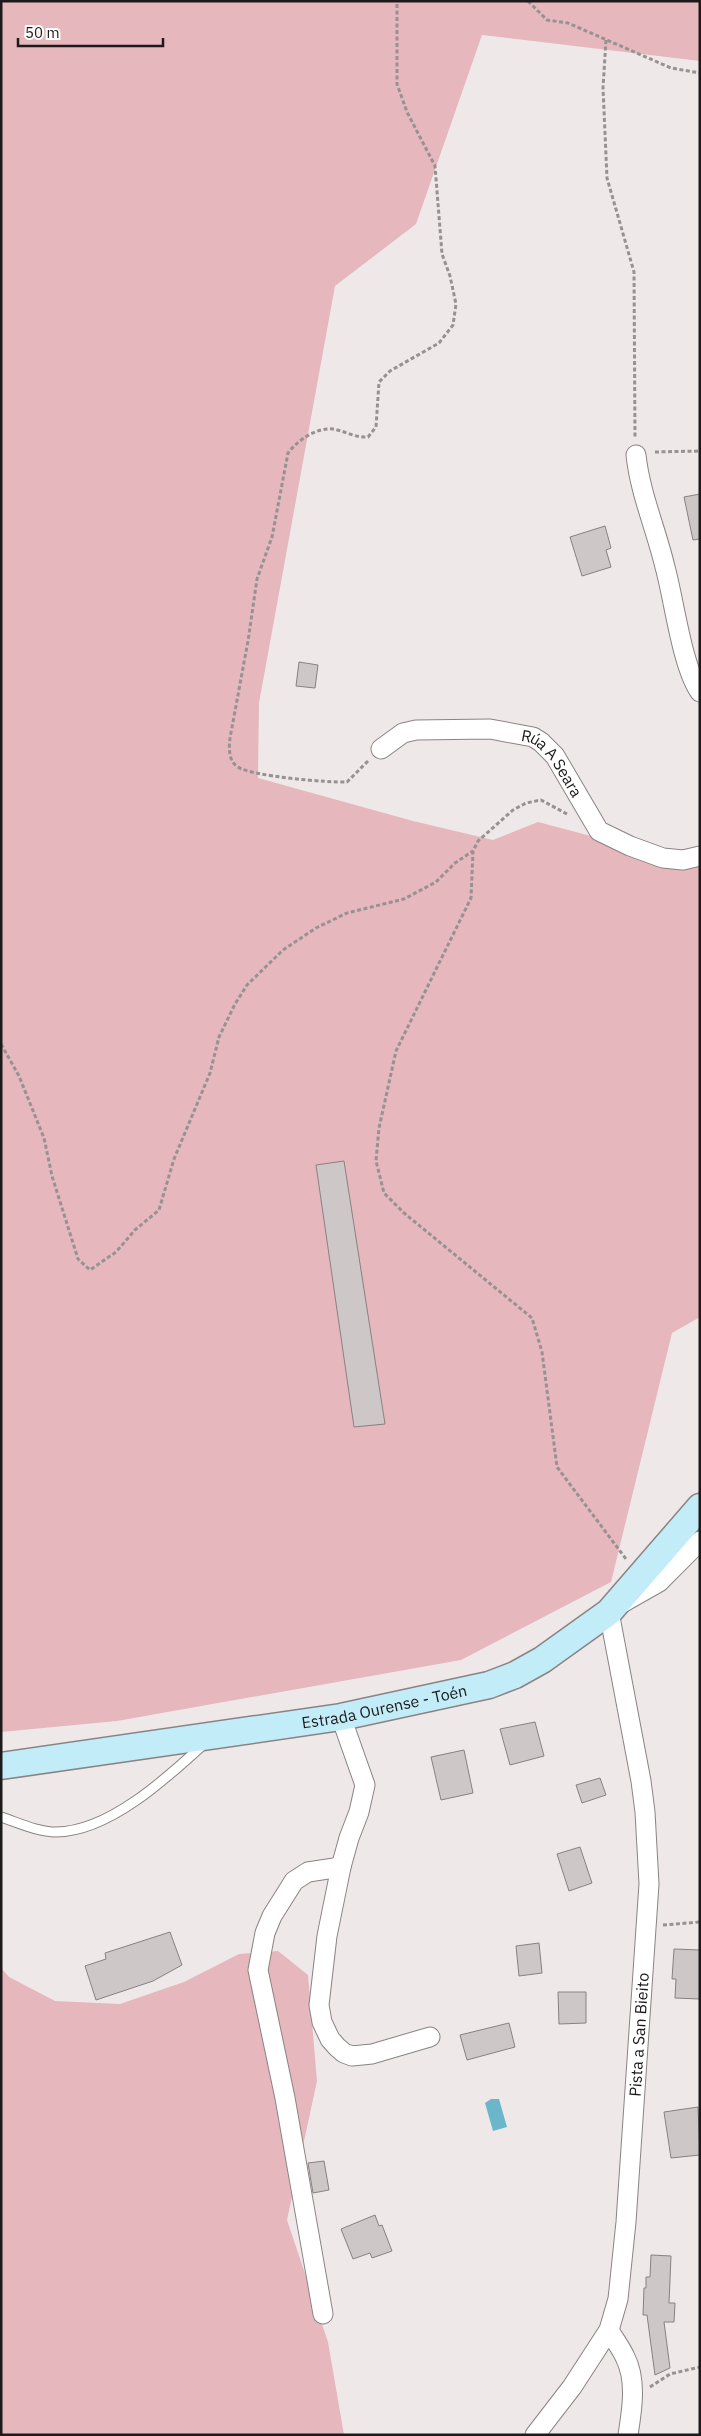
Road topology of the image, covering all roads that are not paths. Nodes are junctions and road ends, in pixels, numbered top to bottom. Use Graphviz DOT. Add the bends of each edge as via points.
graph roads {
  1 [pos="636,455"];
  2 [pos="700,692"];
  3 [pos="381,749"];
  4 [pos="700,856"];
  5 [pos="700,1507"];
  6 [pos="700,1541"];
  7 [pos="611,1609"];
  8 [pos="341,1717"];
  9 [pos="212,1736"];
  10 [pos="1,1766"];
  11 [pos="1,1817"];
  12 [pos="341,1867"];
  13 [pos="430,2038"];
  14 [pos="322,2314"];
  15 [pos="609,2330"];
  16 [pos="535,2435"];
  17 [pos="628,2435"];
  1 -- 2 [label="street" via="642,492 664,564 689,669"];
  3 -- 4 [label="street, Rúa A Seara" via="403,733 416,730 490,729 533,737 555,756 599,831 664,858 683,860"];
  5 -- 7 [label="street, Estrada Ourense - Toén"];
  6 -- 7 [label="street" via="659,1582"];
  7 -- 8 [label="street, Estrada Ourense - Toén" via="579,1635 515,1675 458,1694"];
  7 -- 15 [label="street, Pista a San Bieito" via="645,1812 649,1884 626,2222 618,2299"];
  8 -- 9 [label="street, Estrada Ourense - Toén"];
  8 -- 12 [label="street" via="365,1785"];
  9 -- 10 [label="street, Estrada Ourense - Toén"];
  9 -- 11 [label="lane" via="142,1795 94,1824 73,1831 56,1832 39,1830"];
  12 -- 13 [label="street" via="318,2005 330,2039 344,2053 361,2056"];
  12 -- 14 [label="street" via="308,1872 294,1881 265,1933 258,1970 285,2098"];
  15 -- 16 [label="street, Pista a San Bieito"];
  15 -- 17 [label="street" via="630,2371 632,2398"];
}
